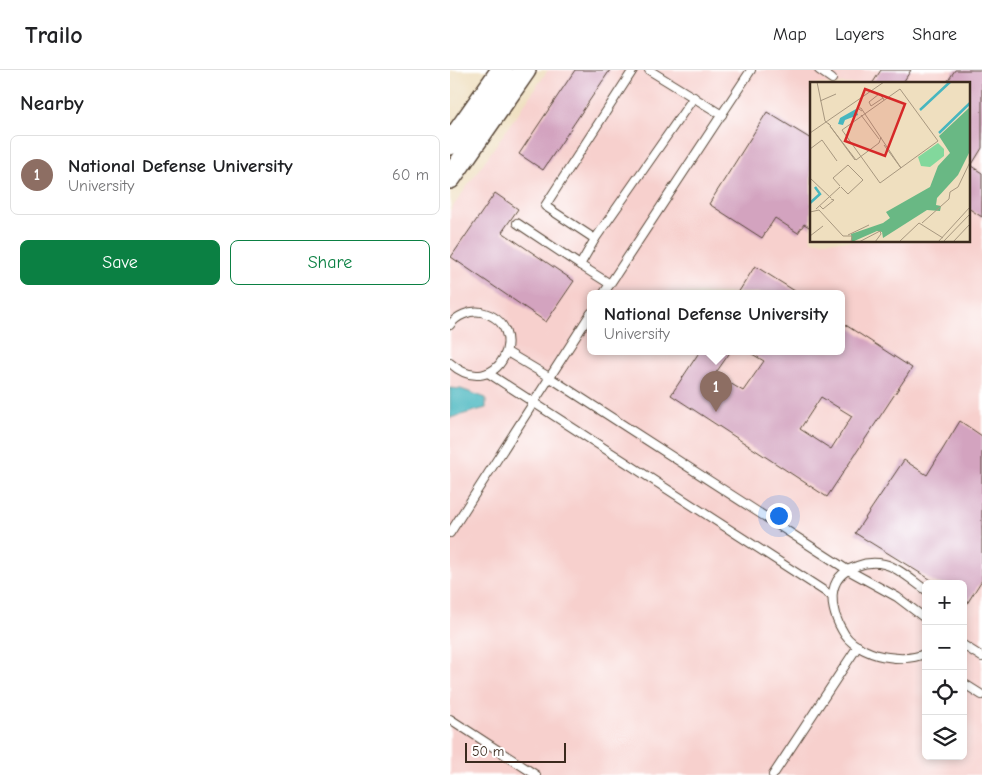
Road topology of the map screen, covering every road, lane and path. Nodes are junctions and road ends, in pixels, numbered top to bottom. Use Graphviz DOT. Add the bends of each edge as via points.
graph roads {
  1 [pos="502,70"];
  2 [pos="525,70"];
  3 [pos="633,70"];
  4 [pos="649,70"];
  5 [pos="751,70"];
  6 [pos="819,70"];
  7 [pos="832,79"];
  8 [pos="694,98"];
  9 [pos="722,115"];
  10 [pos="450,144"];
  11 [pos="450,178"];
  12 [pos="516,223"];
  13 [pos="595,239"];
  14 [pos="580,266"];
  15 [pos="610,284"];
  16 [pos="606,290"];
  17 [pos="587,319"];
  18 [pos="450,325"];
  19 [pos="507,352"];
  20 [pos="450,363"];
  21 [pos="488,373"];
  22 [pos="549,377"];
  23 [pos="534,403"];
  24 [pos="450,533"];
  25 [pos="846,569"];
  26 [pos="922,587"];
  27 [pos="832,596"];
  28 [pos="922,615"];
  29 [pos="858,646"];
  30 [pos="967,648"];
  31 [pos="922,656"];
  32 [pos="982,657"];
  33 [pos="967,686"];
  34 [pos="982,695"];
  35 [pos="450,719"];
  36 [pos="536,775"];
  37 [pos="773,775"];
  1 -- 10 [label="main road"];
  2 -- 11 [label="main road"];
  3 -- 13 [label="lane" via="544,206"];
  4 -- 8 [label="lane"];
  5 -- 9 [label="lane"];
  6 -- 7 [label="lane"];
  8 -- 9 [label="lane"];
  8 -- 13 [label="lane"];
  9 -- 15 [label="lane"];
  12 -- 14 [label="lane"];
  13 -- 14 [label="lane"];
  14 -- 15 [label="lane"];
  15 -- 16 [label="lane"];
  17 -- 22 [label="lane"];
  18 -- 19 [label="lane" via="463,314 477,311 491,315 502,325 508,338"];
  19 -- 21 [label="lane" via="500,365"];
  19 -- 22 [label="lane"];
  20 -- 21 [label="lane" via="460,372 474,376"];
  21 -- 23 [label="lane"];
  22 -- 23 [label="lane"];
  22 -- 25 [label="lane"];
  23 -- 24 [label="lane"];
  23 -- 27 [label="lane"];
  25 -- 26 [label="lane" via="865,563 885,564"];
  25 -- 27 [label="lane" via="835,580"];
  25 -- 28 [label="lane" via="897,596"];
  27 -- 29 [label="lane" via="833,609 845,636"];
  29 -- 31 [label="lane" via="879,656 902,659"];
  29 -- 37 [label="lane"];
  30 -- 32 [label="lane"];
  33 -- 34 [label="lane"];
  35 -- 36 [label="lane"];
}
